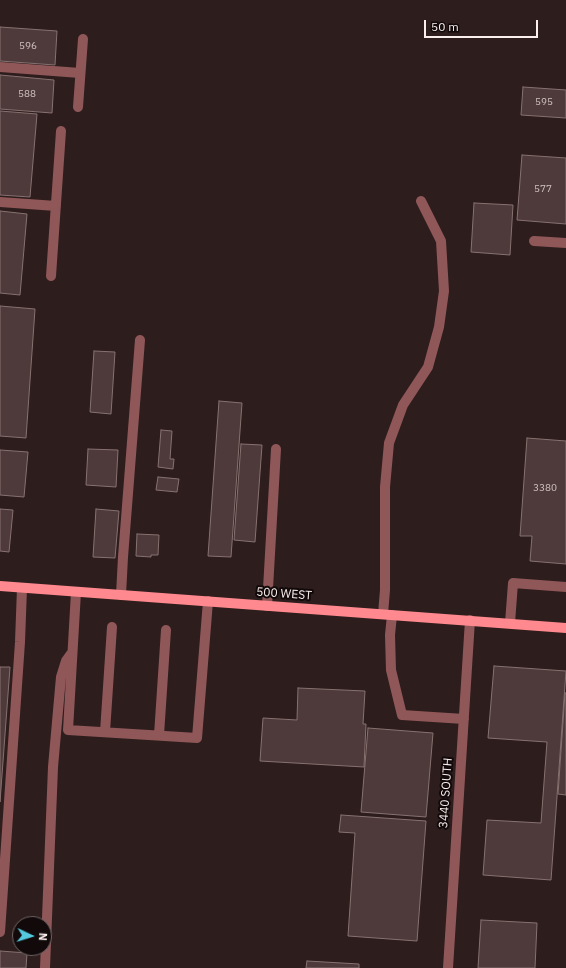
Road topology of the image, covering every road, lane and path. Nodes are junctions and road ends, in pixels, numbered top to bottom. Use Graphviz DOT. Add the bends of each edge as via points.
graph roads {
  1 [pos="83,39"];
  2 [pos="0,67"];
  3 [pos="80,73"];
  4 [pos="78,107"];
  5 [pos="61,131"];
  6 [pos="421,201"];
  7 [pos="0,202"];
  8 [pos="56,206"];
  9 [pos="534,241"];
  10 [pos="566,243"];
  11 [pos="52,276"];
  12 [pos="140,340"];
  13 [pos="276,449"];
  14 [pos="0,586"];
  15 [pos="566,587"];
  16 [pos="22,588"];
  17 [pos="76,592"];
  18 [pos="121,595"];
  19 [pos="208,601"];
  20 [pos="267,606"];
  21 [pos="388,614"];
  22 [pos="470,620"];
  23 [pos="510,624"];
  24 [pos="112,627"];
  25 [pos="566,628"];
  26 [pos="166,630"];
  27 [pos="72,653"];
  28 [pos="464,719"];
  29 [pos="105,732"];
  30 [pos="159,735"];
  31 [pos="0,932"];
  32 [pos="45,968"];
  33 [pos="448,968"];
  1 -- 3 [label="street"];
  2 -- 3 [label="street"];
  3 -- 4 [label="street"];
  5 -- 8 [label="street"];
  6 -- 21 [label="street" via="441,241 444,291 439,327 428,367 403,405 389,443 385,487 385,590"];
  7 -- 8 [label="street"];
  8 -- 11 [label="street"];
  9 -- 10 [label="street"];
  12 -- 18 [label="street"];
  13 -- 20 [label="street"];
  14 -- 16 [label="main road, 500 WEST"];
  15 -- 23 [label="street" via="514,583"];
  16 -- 17 [label="main road, 500 WEST"];
  16 -- 31 [label="street"];
  17 -- 18 [label="main road, 500 WEST"];
  17 -- 27 [label="street"];
  18 -- 19 [label="main road, 500 WEST"];
  19 -- 20 [label="main road, 500 WEST"];
  19 -- 30 [label="street" via="197,738"];
  20 -- 21 [label="main road, 500 WEST"];
  21 -- 22 [label="main road, 500 WEST"];
  21 -- 28 [label="street" via="390,670 402,715"];
  22 -- 23 [label="main road, 500 WEST"];
  22 -- 28 [label="street, 3440 SOUTH"];
  23 -- 25 [label="main road, 500 WEST"];
  24 -- 29 [label="street"];
  26 -- 30 [label="street"];
  27 -- 29 [label="street" via="68,730"];
  27 -- 32 [label="street" via="66,661 61,677 53,767"];
  28 -- 33 [label="street, 3440 SOUTH"];
  29 -- 30 [label="street"];
}
